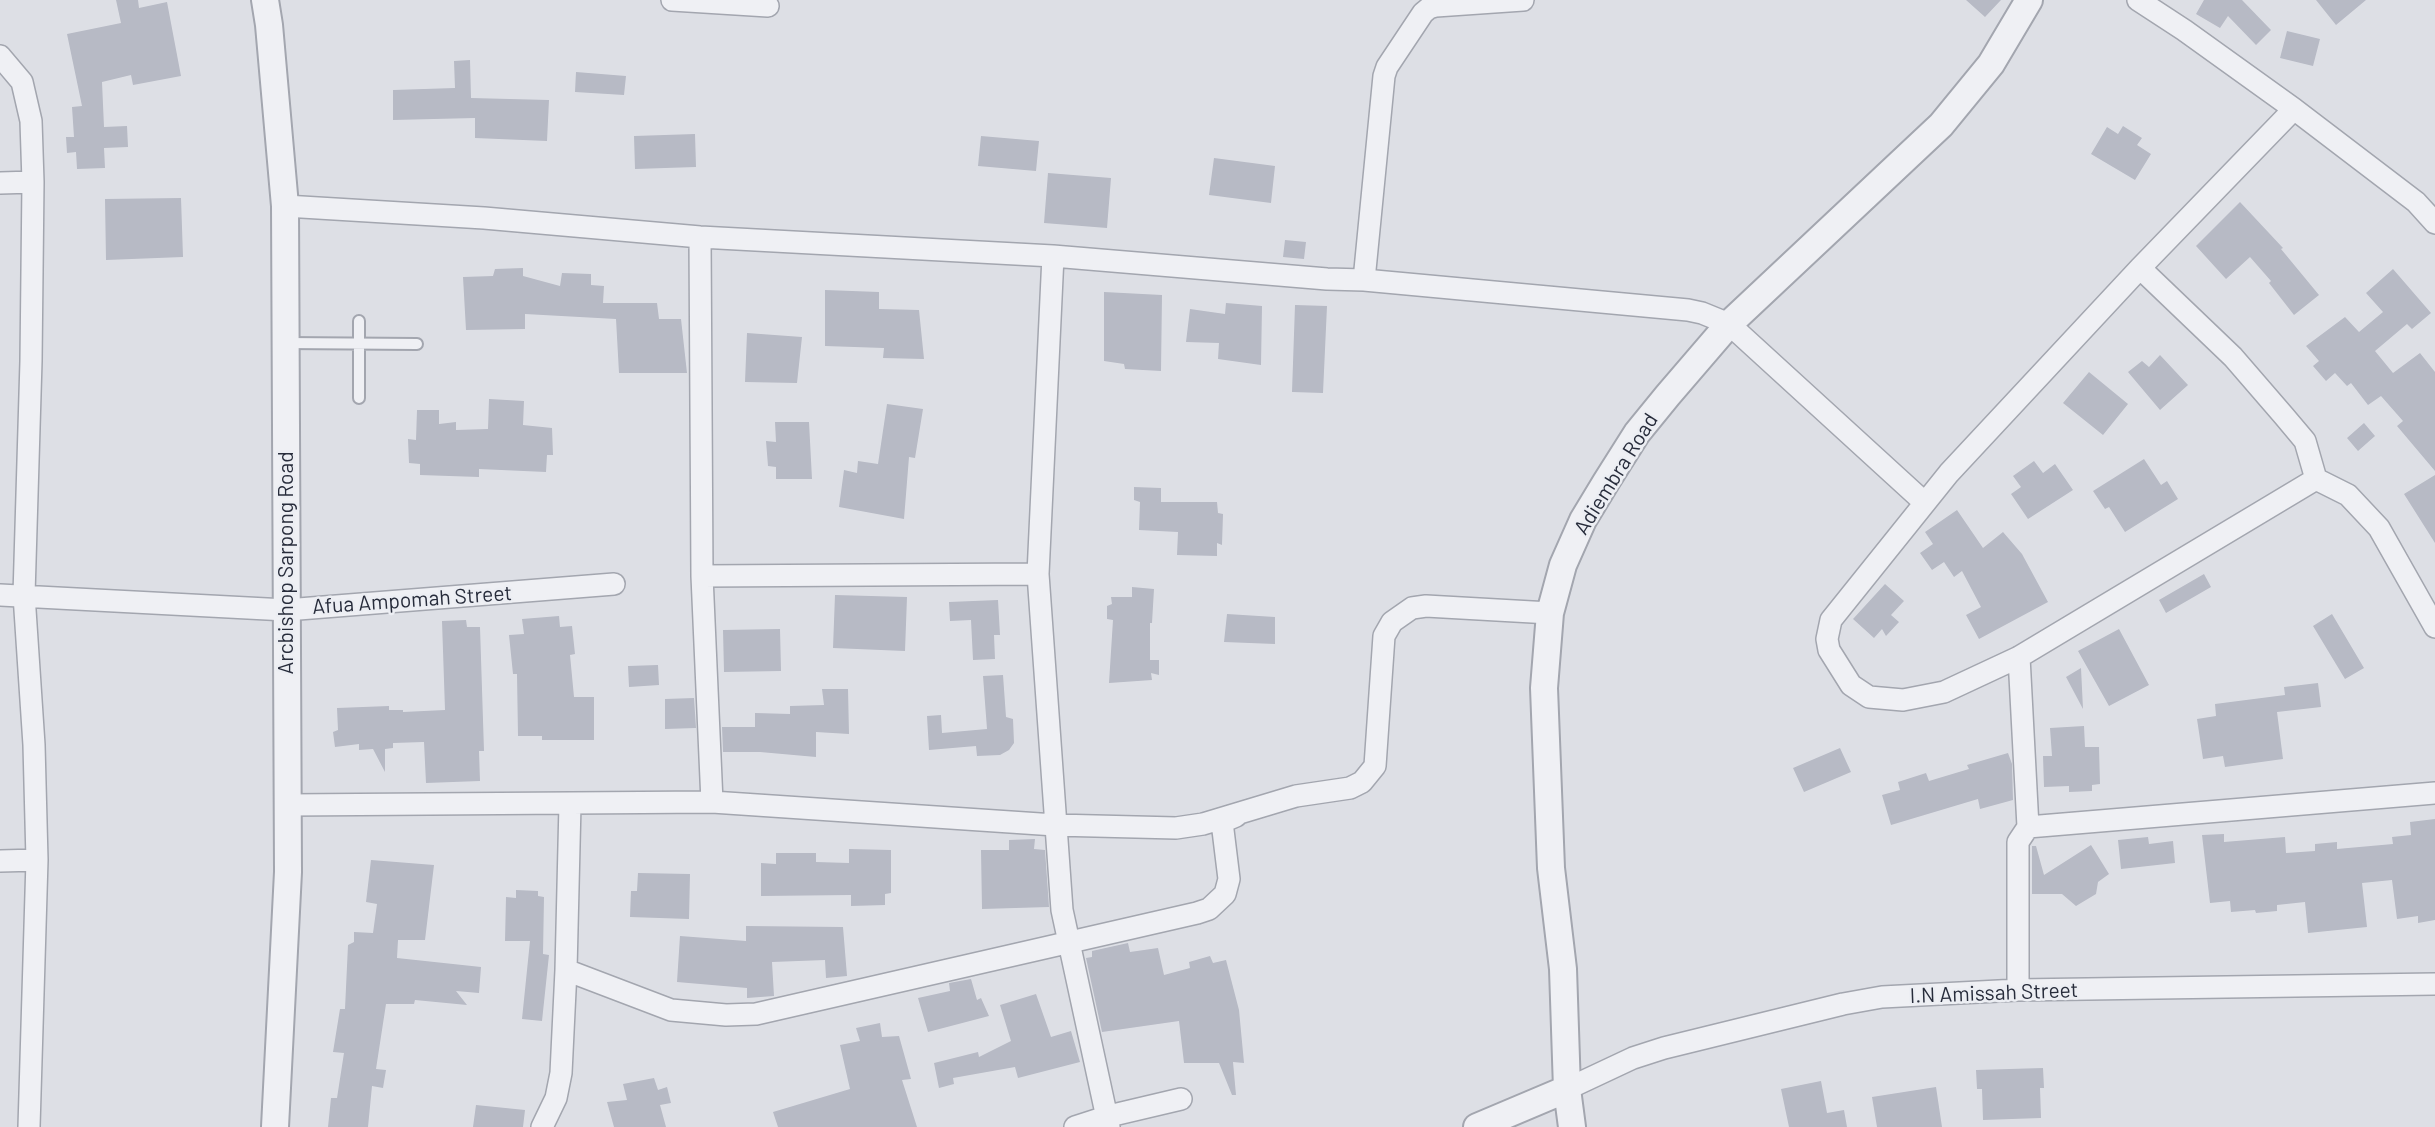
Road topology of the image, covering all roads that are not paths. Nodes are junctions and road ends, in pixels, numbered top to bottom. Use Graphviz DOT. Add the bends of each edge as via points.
graph roads {
  1 [pos="265,0"];
  2 [pos="672,0"];
  3 [pos="1522,0"];
  4 [pos="2029,0"];
  5 [pos="2138,0"];
  6 [pos="768,6"];
  7 [pos="0,56"];
  8 [pos="2294,109"];
  9 [pos="33,182"];
  10 [pos="0,183"];
  11 [pos="285,206"];
  12 [pos="2435,223"];
  13 [pos="701,237"];
  14 [pos="1053,256"];
  15 [pos="2140,268"];
  16 [pos="1364,280"];
  17 [pos="359,321"];
  18 [pos="1729,324"];
  19 [pos="285,343"];
  20 [pos="358,344"];
  21 [pos="417,344"];
  22 [pos="359,398"];
  23 [pos="2316,479"];
  24 [pos="1925,503"];
  25 [pos="1038,574"];
  26 [pos="702,576"];
  27 [pos="614,584"];
  28 [pos="0,595"];
  29 [pos="24,595"];
  30 [pos="286,610"];
  31 [pos="1550,613"];
  32 [pos="2435,627"];
  33 [pos="2019,657"];
  34 [pos="2435,793"];
  35 [pos="712,802"];
  36 [pos="288,804"];
  37 [pos="570,804"];
  38 [pos="1241,813"];
  39 [pos="1055,825"];
  40 [pos="2028,827"];
  41 [pos="37,860"];
  42 [pos="0,861"];
  43 [pos="1069,941"];
  44 [pos="566,970"];
  45 [pos="2435,984"];
  46 [pos="2018,990"];
  47 [pos="1567,1089"];
  48 [pos="1181,1099"];
  49 [pos="1109,1121"];
  50 [pos="29,1127"];
  51 [pos="275,1127"];
  52 [pos="542,1127"];
  53 [pos="1074,1127"];
  54 [pos="1477,1127"];
  55 [pos="1573,1127"];
  1 -- 11 [label="street, Arcbishop Sarpong Road"];
  2 -- 6 [label="street"];
  3 -- 16 [label="street" via="1429,8 1387,67"];
  4 -- 18 [label="street, Adiembra Road" via="1991,64 1941,125"];
  5 -- 8 [label="street"];
  7 -- 9 [label="street" via="22,82 26,95"];
  8 -- 12 [label="street" via="2416,202"];
  8 -- 15 [label="street"];
  9 -- 10 [label="street"];
  9 -- 29 [label="street"];
  11 -- 13 [label="street"];
  11 -- 19 [label="street, Arcbishop Sarpong Road"];
  13 -- 14 [label="street"];
  13 -- 26 [label="street"];
  14 -- 16 [label="street"];
  14 -- 25 [label="street"];
  15 -- 23 [label="street" via="2233,357 2305,441"];
  15 -- 24 [label="street"];
  16 -- 18 [label="street" via="1675,309"];
  17 -- 20 [label="lane"];
  18 -- 24 [label="street"];
  18 -- 31 [label="street, Adiembra Road" via="1637,433 1606,482 1563,565"];
  19 -- 20 [label="lane"];
  19 -- 30 [label="street, Arcbishop Sarpong Road"];
  20 -- 21 [label="lane"];
  20 -- 22 [label="lane"];
  23 -- 32 [label="street" via="2348,495 2379,528"];
  23 -- 33 [label="street"];
  24 -- 33 [label="street" via="1831,620 1829,650 1860,693 1903,700 1944,692"];
  25 -- 26 [label="street"];
  25 -- 39 [label="street"];
  26 -- 35 [label="street"];
  27 -- 30 [label="street, Afua Ampomah Street"];
  28 -- 29 [label="street, Afua Ampomah Street"];
  29 -- 30 [label="street, Afua Ampomah Street"];
  29 -- 41 [label="street"];
  30 -- 36 [label="street, Arcbishop Sarpong Road"];
  31 -- 38 [label="street" via="1412,608 1392,622 1384,636 1371,773 1350,788 1296,796"];
  31 -- 47 [label="street, Adiembra Road" via="1544,688 1546,793 1563,969"];
  33 -- 40 [label="street"];
  34 -- 40 [label="street"];
  35 -- 37 [label="street"];
  35 -- 39 [label="street"];
  36 -- 37 [label="street"];
  36 -- 51 [label="street, Arcbishop Sarpong Road"];
  37 -- 44 [label="street"];
  38 -- 39 [label="street" via="1177,828"];
  38 -- 43 [label="street" via="1222,822 1229,879 1225,894 1209,909"];
  39 -- 43 [label="street"];
  40 -- 46 [label="street" via="2018,842"];
  41 -- 42 [label="street"];
  41 -- 50 [label="street"];
  43 -- 44 [label="street" via="756,1014 671,1010"];
  43 -- 49 [label="street"];
  44 -- 52 [label="street" via="561,1073 556,1098"];
  45 -- 46 [label="street, I.N Amissah Street"];
  46 -- 47 [label="street, I.N Amissah Street" via="1882,997 1843,1004 1664,1048"];
  47 -- 54 [label="street"];
  47 -- 55 [label="street, Adiembra Road"];
  48 -- 49 [label="street"];
  49 -- 53 [label="street"];
}
